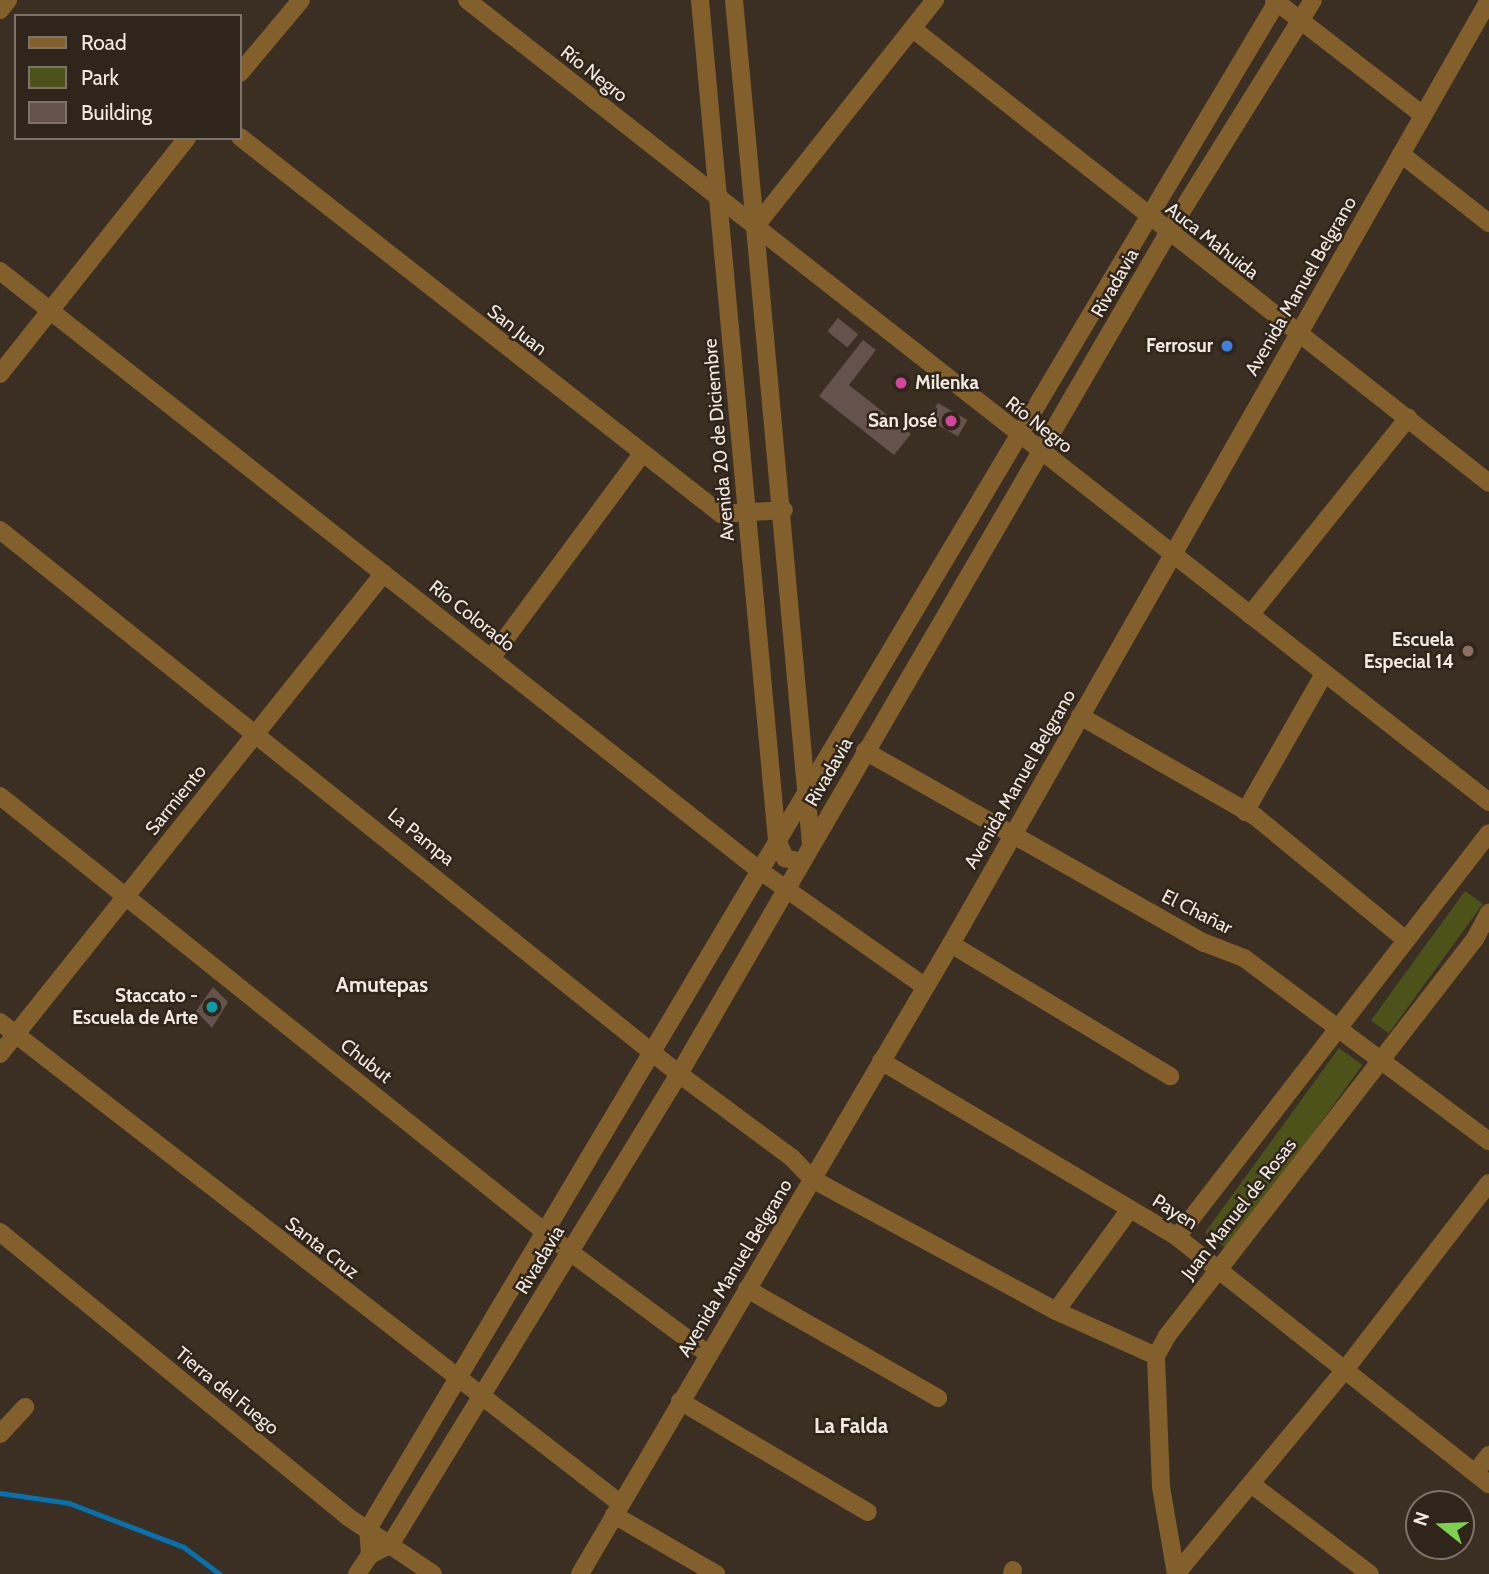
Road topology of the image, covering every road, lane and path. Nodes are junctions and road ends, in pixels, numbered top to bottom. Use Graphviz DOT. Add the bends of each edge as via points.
graph roads {
  1 [pos="8,0"];
  2 [pos="301,0"];
  3 [pos="467,0"];
  4 [pos="700,0"];
  5 [pos="734,0"];
  6 [pos="935,0"];
  7 [pos="1313,0"];
  8 [pos="1489,0"];
  9 [pos="1276,1"];
  10 [pos="0,10"];
  11 [pos="1300,19"];
  12 [pos="912,29"];
  13 [pos="242,71"];
  14 [pos="1423,115"];
  15 [pos="242,139"];
  16 [pos="185,140"];
  17 [pos="1401,154"];
  18 [pos="718,198"];
  19 [pos="1150,218"];
  20 [pos="1489,223"];
  21 [pos="755,227"];
  22 [pos="1168,233"];
  23 [pos="0,271"];
  24 [pos="50,311"];
  25 [pos="1297,334"];
  26 [pos="0,374"];
  27 [pos="1408,418"];
  28 [pos="1019,436"];
  29 [pos="1042,454"];
  30 [pos="641,455"];
  31 [pos="1489,483"];
  32 [pos="784,510"];
  33 [pos="747,515"];
  34 [pos="0,530"];
  35 [pos="1171,556"];
  36 [pos="384,573"];
  37 [pos="1250,615"];
  38 [pos="491,658"];
  39 [pos="1324,674"];
  40 [pos="1080,716"];
  41 [pos="258,733"];
  42 [pos="865,751"];
  43 [pos="805,790"];
  44 [pos="0,796"];
  45 [pos="1489,802"];
  46 [pos="1245,812"];
  47 [pos="1489,833"];
  48 [pos="1012,836"];
  49 [pos="777,840"];
  50 [pos="811,844"];
  51 [pos="801,862"];
  52 [pos="759,870"];
  53 [pos="785,888"];
  54 [pos="125,896"];
  55 [pos="1489,914"];
  56 [pos="1406,940"];
  57 [pos="951,944"];
  58 [pos="925,986"];
  59 [pos="0,1022"];
  60 [pos="1341,1027"];
  61 [pos="15,1034"];
  62 [pos="652,1051"];
  63 [pos="0,1054"];
  64 [pos="1382,1057"];
  65 [pos="881,1061"];
  66 [pos="679,1074"];
  67 [pos="1170,1076"];
  68 [pos="1489,1141"];
  69 [pos="812,1179"];
  70 [pos="1489,1183"];
  71 [pos="1130,1209"];
  72 [pos="544,1230"];
  73 [pos="0,1232"];
  74 [pos="1177,1237"];
  75 [pos="570,1252"];
  76 [pos="1221,1269"];
  77 [pos="747,1289"];
  78 [pos="1056,1311"];
  79 [pos="708,1354"];
  80 [pos="1156,1356"];
  81 [pos="1344,1371"];
  82 [pos="455,1379"];
  83 [pos="481,1398"];
  84 [pos="938,1398"];
  85 [pos="680,1402"];
  86 [pos="25,1406"];
  87 [pos="0,1434"];
  88 [pos="1489,1455"];
  89 [pos="1482,1478"];
  90 [pos="1251,1484"];
  91 [pos="618,1509"];
  92 [pos="868,1512"];
  93 [pos="368,1529"];
  94 [pos="390,1545"];
  95 [pos="370,1555"];
  96 [pos="357,1574"];
  97 [pos="433,1574"];
  98 [pos="580,1574"];
  99 [pos="716,1574"];
  100 [pos="1176,1574"];
  101 [pos="1370,1574"];
  1 -- 10 [label="street"];
  2 -- 13 [label="street"];
  3 -- 18 [label="street, Río Negro"];
  4 -- 18 [label="street, Avenida 20 de Diciembre"];
  5 -- 21 [label="street"];
  6 -- 12 [label="street"];
  7 -- 11 [label="street, Rivadavia"];
  8 -- 14 [label="street, Avenida Manuel Belgrano"];
  9 -- 11 [label="street"];
  9 -- 19 [label="street, Rivadavia"];
  11 -- 14 [label="street"];
  11 -- 22 [label="street, Rivadavia"];
  12 -- 19 [label="street, Auca Mahuida"];
  12 -- 21 [label="street"];
  14 -- 17 [label="street, Avenida Manuel Belgrano"];
  15 -- 30 [label="street, San Juan"];
  16 -- 24 [label="street"];
  17 -- 20 [label="street"];
  17 -- 25 [label="street, Avenida Manuel Belgrano"];
  18 -- 21 [label="street, Río Negro"];
  18 -- 33 [label="street, Avenida 20 de Diciembre"];
  19 -- 22 [label="street, Auca Mahuida"];
  19 -- 28 [label="street, Rivadavia"];
  21 -- 28 [label="street, Río Negro"];
  21 -- 32 [label="street"];
  22 -- 25 [label="street, Auca Mahuida"];
  22 -- 29 [label="street, Rivadavia"];
  23 -- 24 [label="street, Río Colorado"];
  24 -- 26 [label="street"];
  24 -- 36 [label="street, Río Colorado"];
  25 -- 27 [label="street, Auca Mahuida"];
  25 -- 35 [label="street, Avenida Manuel Belgrano"];
  27 -- 31 [label="street, Auca Mahuida"];
  27 -- 37 [label="street"];
  28 -- 29 [label="street, Río Negro"];
  28 -- 43 [label="street, Rivadavia"];
  29 -- 35 [label="street, Río Negro"];
  29 -- 42 [label="street, Rivadavia"];
  30 -- 33 [label="street, San Juan" via="721,514"];
  30 -- 38 [label="street"];
  32 -- 33 [label="street, San Juan"];
  32 -- 43 [label="street"];
  33 -- 49 [label="street, Avenida 20 de Diciembre"];
  34 -- 41 [label="street, La Pampa"];
  35 -- 37 [label="street, Río Negro"];
  35 -- 40 [label="street, Avenida Manuel Belgrano"];
  36 -- 38 [label="street, Río Colorado"];
  36 -- 41 [label="street, Sarmiento"];
  37 -- 39 [label="street, Río Negro"];
  38 -- 52 [label="street, Río Colorado"];
  39 -- 45 [label="street, Río Negro"];
  39 -- 46 [label="street"];
  40 -- 46 [label="street"];
  40 -- 48 [label="street, Avenida Manuel Belgrano"];
  41 -- 54 [label="street, Sarmiento"];
  41 -- 62 [label="street, La Pampa"];
  42 -- 48 [label="street, El Chañar"];
  42 -- 50 [label="street, Rivadavia"];
  43 -- 49 [label="street, Rivadavia"];
  43 -- 50 [label="street"];
  44 -- 54 [label="street, Chubut"];
  46 -- 56 [label="street"];
  47 -- 56 [label="street, Juan Manuel de Rosas"];
  48 -- 57 [label="street, Avenida Manuel Belgrano"];
  48 -- 60 [label="street, El Chañar" via="1205,943 1244,958"];
  49 -- 51 [label="street" via="785,858"];
  49 -- 52 [label="street, Rivadavia"];
  50 -- 51 [label="street, Rivadavia"];
  51 -- 53 [label="street, Rivadavia"];
  52 -- 53 [label="street, Río Colorado"];
  52 -- 62 [label="street, Rivadavia"];
  53 -- 58 [label="street, Río Colorado"];
  53 -- 66 [label="street, Rivadavia"];
  54 -- 61 [label="street, Sarmiento"];
  54 -- 72 [label="street, Chubut"];
  55 -- 64 [label="street, Juan Manuel de Rosas" via="1475,939"];
  56 -- 60 [label="street, Juan Manuel de Rosas"];
  57 -- 58 [label="street, Avenida Manuel Belgrano"];
  57 -- 67 [label="street"];
  58 -- 65 [label="street, Avenida Manuel Belgrano"];
  59 -- 61 [label="street, Santa Cruz"];
  60 -- 64 [label="street, El Chañar"];
  60 -- 74 [label="street, Juan Manuel de Rosas"];
  61 -- 63 [label="street, Sarmiento"];
  61 -- 82 [label="street, Santa Cruz"];
  62 -- 66 [label="street, La Pampa"];
  62 -- 72 [label="street, Rivadavia"];
  64 -- 68 [label="street, El Chañar"];
  64 -- 76 [label="street, Juan Manuel de Rosas"];
  65 -- 69 [label="street, Avenida Manuel Belgrano"];
  65 -- 71 [label="street, Payen"];
  66 -- 69 [label="street, La Pampa" via="792,1158"];
  66 -- 75 [label="street, Rivadavia"];
  69 -- 77 [label="street, Avenida Manuel Belgrano"];
  69 -- 78 [label="street, La Pampa"];
  70 -- 81 [label="street"];
  71 -- 74 [label="street, Payen"];
  71 -- 78 [label="street"];
  72 -- 75 [label="street, Chubut"];
  72 -- 82 [label="street, Rivadavia"];
  73 -- 93 [label="street, Tierra del Fuego"];
  74 -- 76 [label="street, Payen"];
  75 -- 79 [label="street, Chubut"];
  75 -- 83 [label="street, Rivadavia"];
  76 -- 80 [label="street, Juan Manuel de Rosas"];
  76 -- 81 [label="street, Payen"];
  77 -- 79 [label="street, Avenida Manuel Belgrano"];
  77 -- 84 [label="street"];
  78 -- 80 [label="street, La Pampa"];
  79 -- 85 [label="street, Avenida Manuel Belgrano"];
  80 -- 100 [label="street" via="1161,1487"];
  81 -- 89 [label="street, Payen"];
  81 -- 90 [label="street"];
  82 -- 83 [label="street, Santa Cruz"];
  82 -- 93 [label="street, Rivadavia"];
  83 -- 91 [label="street, Santa Cruz"];
  83 -- 94 [label="street, Rivadavia"];
  85 -- 91 [label="street, Avenida Manuel Belgrano"];
  85 -- 92 [label="street"];
  86 -- 87 [label="street"];
  88 -- 89 [label="street"];
  90 -- 100 [label="street"];
  90 -- 101 [label="street"];
  91 -- 98 [label="street, Avenida Manuel Belgrano"];
  91 -- 99 [label="street, Santa Cruz"];
  93 -- 94 [label="street, Tierra del Fuego"];
  93 -- 95 [label="street"];
  94 -- 95 [label="street"];
  94 -- 97 [label="street, Tierra del Fuego"];
  95 -- 96 [label="street"];
}
